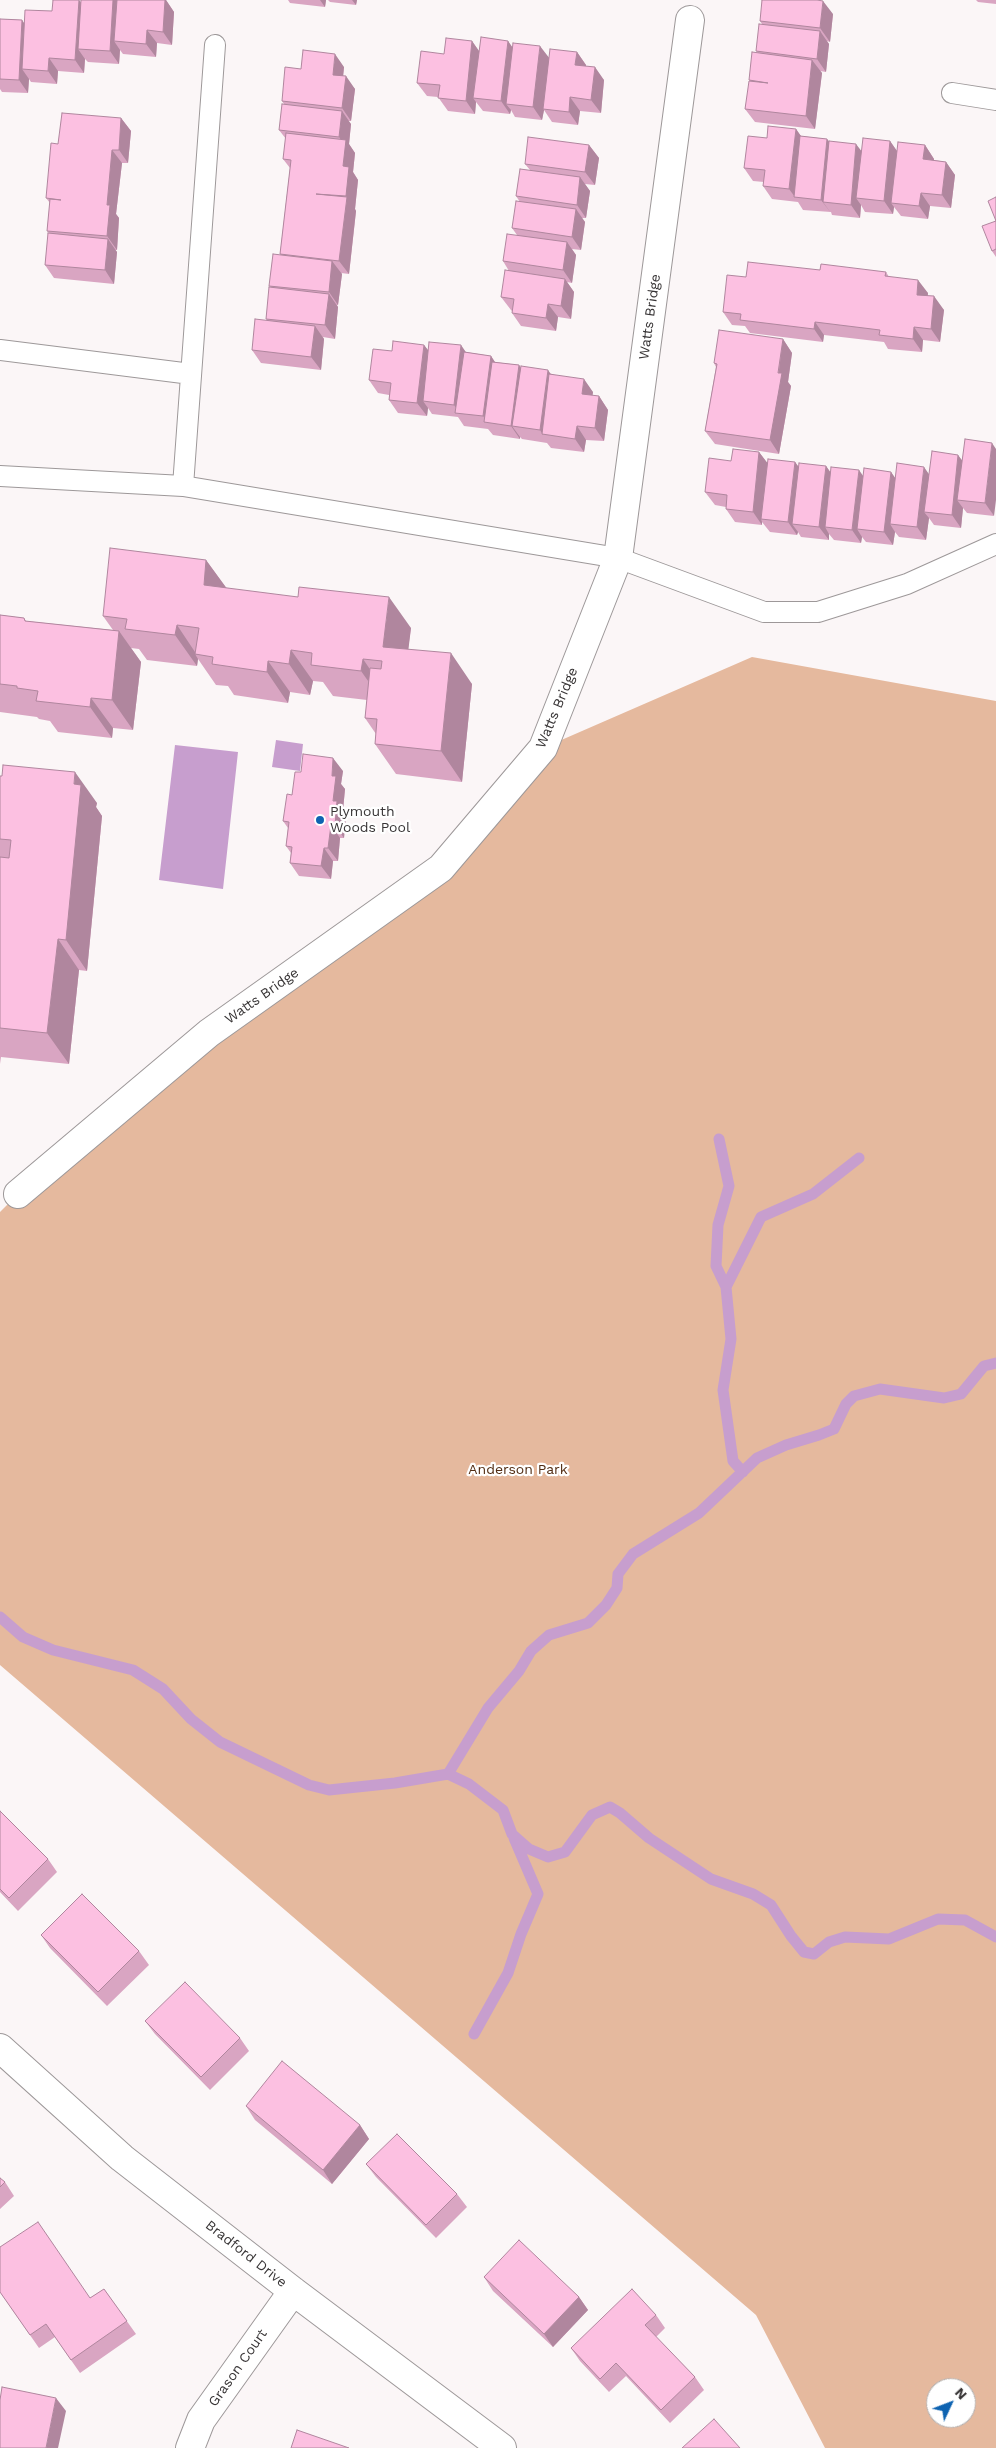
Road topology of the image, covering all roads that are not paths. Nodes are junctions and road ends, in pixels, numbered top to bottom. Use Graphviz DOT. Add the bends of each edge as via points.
graph roads {
  1 [pos="690,20"];
  2 [pos="215,45"];
  3 [pos="952,93"];
  4 [pos="996,100"];
  5 [pos="0,350"];
  6 [pos="191,374"];
  7 [pos="0,476"];
  8 [pos="183,486"];
  9 [pos="996,544"];
  10 [pos="618,558"];
  11 [pos="18,1194"];
  12 [pos="0,2048"];
  13 [pos="293,2291"];
  14 [pos="190,2448"];
  15 [pos="502,2448"];
  1 -- 10 [label="street, Watts Bridge"];
  2 -- 6 [label="lane"];
  3 -- 4 [label="lane"];
  5 -- 6 [label="lane"];
  6 -- 8 [label="lane"];
  7 -- 8 [label="lane"];
  8 -- 10 [label="lane"];
  9 -- 10 [label="lane" via="907,584 818,612 764,612"];
  10 -- 11 [label="street, Watts Bridge" via="543,748 441,868 209,1033"];
  12 -- 13 [label="street, Bradford Drive" via="122,2158"];
  13 -- 14 [label="street, Grason Court" via="201,2420"];
  13 -- 15 [label="street, Bradford Drive"];
}
